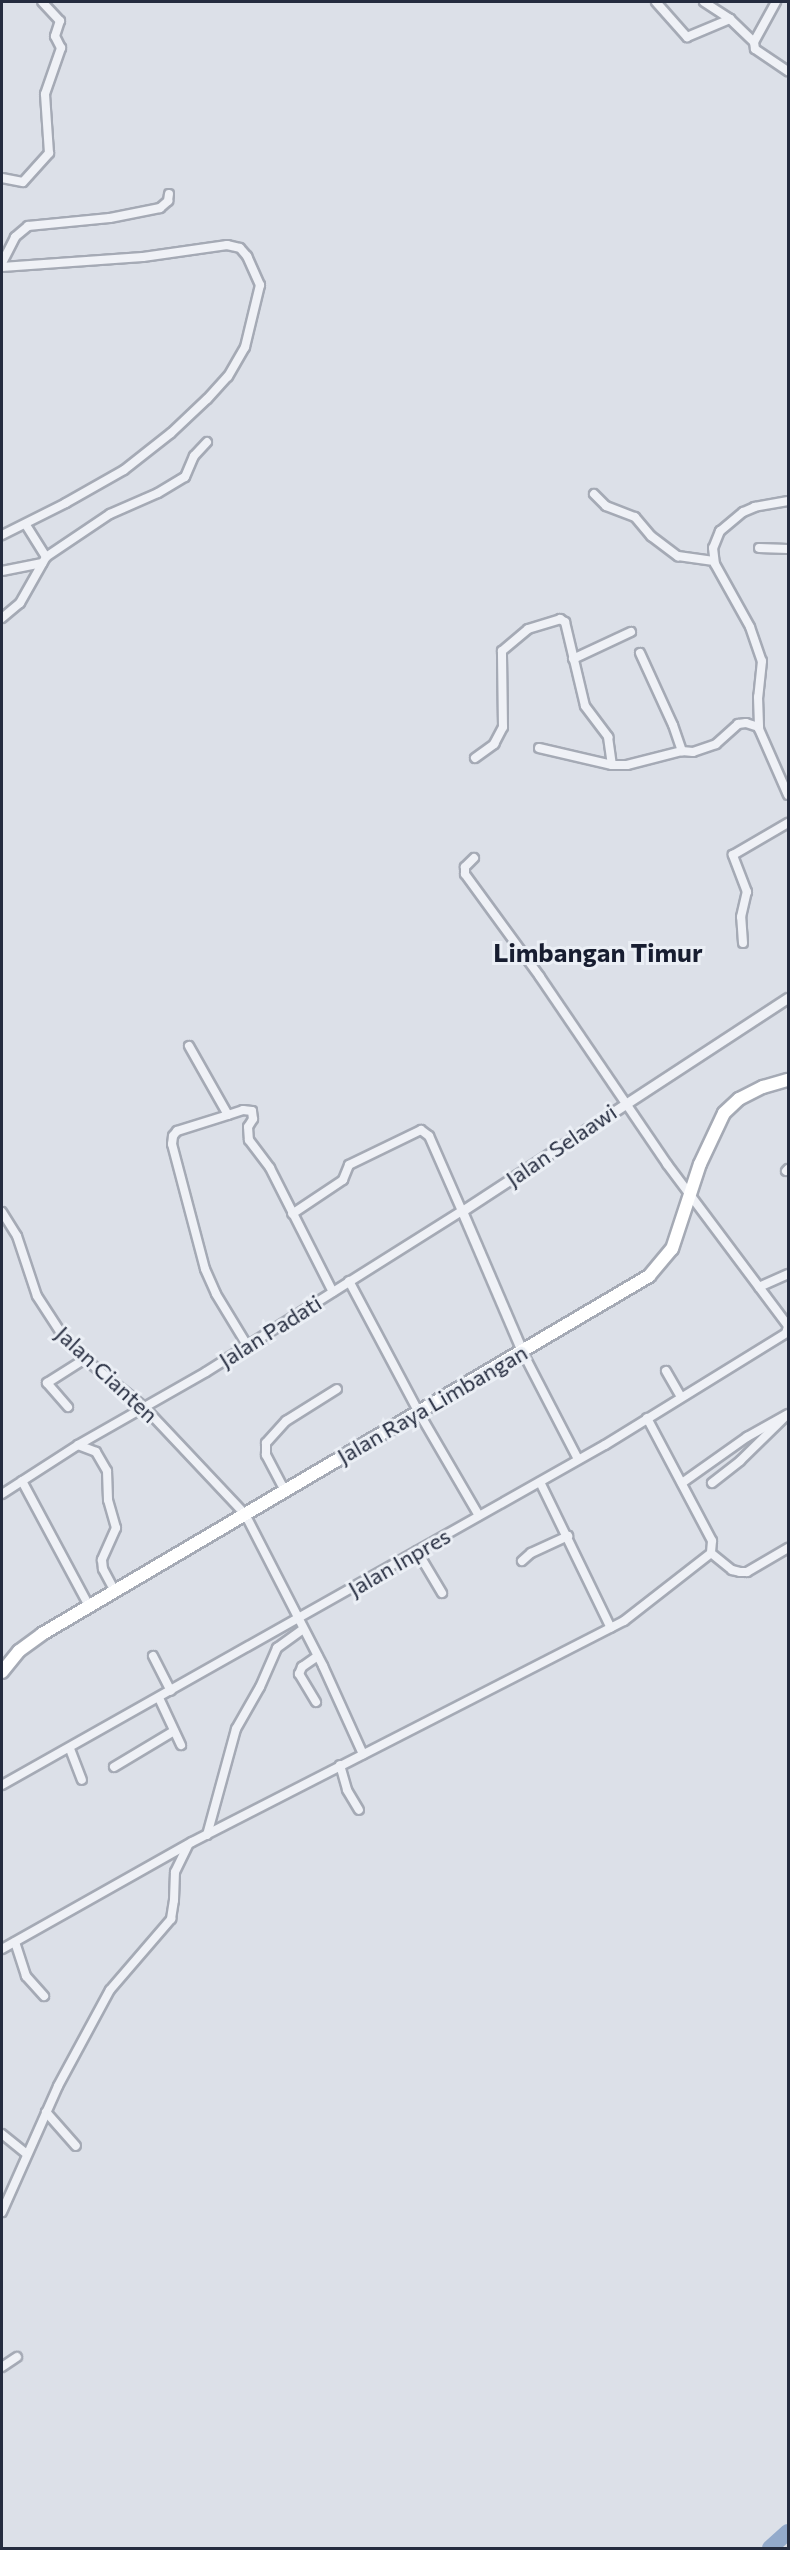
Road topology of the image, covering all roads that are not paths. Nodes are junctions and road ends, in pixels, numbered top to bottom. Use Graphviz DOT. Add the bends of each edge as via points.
graph roads {
  1 [pos="42,2"];
  2 [pos="656,2"];
  3 [pos="704,2"];
  4 [pos="776,2"];
  5 [pos="730,19"];
  6 [pos="754,42"];
  7 [pos="789,72"];
  8 [pos="2,178"];
  9 [pos="169,194"];
  10 [pos="2,265"];
  11 [pos="207,442"];
  12 [pos="594,494"];
  13 [pos="789,501"];
  14 [pos="26,525"];
  15 [pos="2,535"];
  16 [pos="759,548"];
  17 [pos="789,549"];
  18 [pos="44,560"];
  19 [pos="714,561"];
  20 [pos="2,571"];
  21 [pos="2,618"];
  22 [pos="631,632"];
  23 [pos="640,653"];
  24 [pos="573,659"];
  25 [pos="758,727"];
  26 [pos="539,748"];
  27 [pos="682,751"];
  28 [pos="476,758"];
  29 [pos="612,765"];
  30 [pos="789,795"];
  31 [pos="789,823"];
  32 [pos="474,858"];
  33 [pos="743,943"];
  34 [pos="789,998"];
  35 [pos="189,1046"];
  36 [pos="789,1080"];
  37 [pos="626,1102"];
  38 [pos="228,1115"];
  39 [pos="691,1196"];
  40 [pos="462,1211"];
  41 [pos="2,1212"];
  42 [pos="292,1214"];
  43 [pos="789,1274"];
  44 [pos="349,1281"];
  45 [pos="759,1287"];
  46 [pos="333,1292"];
  47 [pos="789,1308"];
  48 [pos="781,1313"];
  49 [pos="789,1326"];
  50 [pos="247,1345"];
  51 [pos="522,1351"];
  52 [pos="85,1359"];
  53 [pos="666,1371"];
  54 [pos="337,1389"];
  55 [pos="681,1397"];
  56 [pos="68,1407"];
  57 [pos="145,1408"];
  58 [pos="418,1411"];
  59 [pos="788,1414"];
  60 [pos="647,1418"];
  61 [pos="78,1445"];
  62 [pos="578,1459"];
  63 [pos="22,1481"];
  64 [pos="540,1482"];
  65 [pos="682,1483"];
  66 [pos="712,1483"];
  67 [pos="285,1491"];
  68 [pos="2,1494"];
  69 [pos="245,1515"];
  70 [pos="479,1516"];
  71 [pos="567,1536"];
  72 [pos="789,1548"];
  73 [pos="417,1551"];
  74 [pos="711,1553"];
  75 [pos="522,1561"];
  76 [pos="115,1593"];
  77 [pos="442,1593"];
  78 [pos="90,1608"];
  79 [pos="298,1619"];
  80 [pos="611,1628"];
  81 [pos="303,1629"];
  82 [pos="153,1656"];
  83 [pos="318,1656"];
  84 [pos="2,1672"];
  85 [pos="171,1691"];
  86 [pos="159,1698"];
  87 [pos="316,1702"];
  88 [pos="174,1731"];
  89 [pos="181,1745"];
  90 [pos="70,1749"];
  91 [pos="363,1754"];
  92 [pos="340,1766"];
  93 [pos="114,1767"];
  94 [pos="82,1780"];
  95 [pos="2,1785"];
  96 [pos="359,1810"];
  97 [pos="204,1836"];
  98 [pos="190,1843"];
  99 [pos="15,1942"];
  100 [pos="2,1949"];
  101 [pos="44,1996"];
  102 [pos="46,2112"];
  103 [pos="2,2133"];
  104 [pos="76,2146"];
  105 [pos="27,2154"];
  106 [pos="2,2212"];
  107 [pos="17,2357"];
  108 [pos="2,2367"];
  1 -- 8 [label="street" via="60,21 55,36 61,48 45,94 49,153 23,182"];
  2 -- 5 [label="street" via="687,37"];
  3 -- 5 [label="street"];
  4 -- 6 [label="street"];
  5 -- 6 [label="street"];
  6 -- 7 [label="street" via="755,49"];
  9 -- 10 [label="street" via="160,208 110,218 27,226 15,237"];
  10 -- 14 [label="street" via="144,257 227,245 240,248 247,256 260,285 245,347 218,387 139,459"];
  11 -- 18 [label="street" via="194,456 185,477 110,514"];
  12 -- 19 [label="street" via="606,506 635,517 662,546 678,556"];
  13 -- 19 [label="street" via="755,507 728,521 716,540"];
  14 -- 15 [label="street"];
  14 -- 18 [label="street"];
  16 -- 17 [label="street"];
  18 -- 20 [label="street"];
  18 -- 21 [label="street" via="20,603"];
  19 -- 25 [label="street" via="750,627 762,661"];
  22 -- 24 [label="street"];
  23 -- 27 [label="street"];
  24 -- 28 [label="street" via="565,622 560,619 528,629 504,647 503,727 494,744"];
  24 -- 29 [label="street" via="585,706 608,737"];
  25 -- 27 [label="street" via="738,724 716,744 693,752"];
  25 -- 30 [label="street"];
  26 -- 29 [label="street"];
  27 -- 29 [label="street"];
  31 -- 33 [label="street" via="733,855 747,892 741,917"];
  32 -- 37 [label="street, Jalan Inpres" via="465,867 465,873"];
  34 -- 37 [label="street, Jalan Selaawi"];
  35 -- 38 [label="street"];
  36 -- 39 [label="highway, Jalan Raya Limbangan" via="747,1095 724,1113 710,1140"];
  37 -- 39 [label="street, Jalan Inpres"];
  37 -- 40 [label="street, Jalan Selaawi"];
  38 -- 42 [label="street" via="252,1111 249,1140 270,1168"];
  38 -- 50 [label="street" via="177,1131 172,1143 205,1269"];
  39 -- 45 [label="street, Jalan Inpres"];
  39 -- 51 [label="highway, Jalan Raya Limbangan" via="672,1249 649,1276"];
  40 -- 42 [label="street" via="426,1131 349,1165 343,1180"];
  40 -- 44 [label="street, Jalan Padati"];
  40 -- 51 [label="street"];
  41 -- 52 [label="street, Jalan Cianten" via="17,1236 44,1311"];
  42 -- 46 [label="street"];
  43 -- 45 [label="street"];
  44 -- 46 [label="street, Jalan Padati"];
  44 -- 58 [label="street"];
  45 -- 48 [label="street, Jalan Inpres"];
  46 -- 50 [label="street, Jalan Padati"];
  47 -- 48 [label="street"];
  48 -- 49 [label="street, Jalan Inpres"];
  49 -- 55 [label="street, Jalan Inpres" via="786,1333"];
  50 -- 57 [label="street, Jalan Padati"];
  51 -- 58 [label="highway, Jalan Raya Limbangan"];
  51 -- 62 [label="street"];
  52 -- 56 [label="street" via="47,1383"];
  52 -- 57 [label="street, Jalan Cianten"];
  53 -- 55 [label="street"];
  54 -- 67 [label="street" via="286,1421 266,1443 266,1455"];
  55 -- 60 [label="street, Jalan Inpres"];
  57 -- 61 [label="street, Jalan Padati"];
  57 -- 69 [label="street, Jalan Cianten"];
  58 -- 67 [label="highway, Jalan Raya Limbangan"];
  58 -- 70 [label="street"];
  59 -- 65 [label="street" via="747,1437"];
  59 -- 66 [label="street"];
  60 -- 62 [label="street, Jalan Inpres"];
  60 -- 65 [label="street"];
  61 -- 63 [label="street, Jalan Padati"];
  61 -- 76 [label="street" via="96,1452 106,1471 108,1500 116,1528 102,1560"];
  62 -- 64 [label="street, Jalan Inpres"];
  63 -- 68 [label="street, Jalan Padati"];
  63 -- 78 [label="street"];
  64 -- 70 [label="street, Jalan Inpres"];
  64 -- 71 [label="street"];
  65 -- 74 [label="street" via="712,1541"];
  67 -- 69 [label="highway, Jalan Raya Limbangan"];
  69 -- 76 [label="highway, Jalan Raya Limbangan"];
  69 -- 79 [label="street, Jalan Cianten"];
  70 -- 73 [label="street, Jalan Inpres"];
  71 -- 75 [label="street"];
  71 -- 80 [label="street"];
  72 -- 74 [label="street" via="747,1572 732,1570"];
  73 -- 77 [label="street"];
  73 -- 79 [label="street, Jalan Inpres"];
  74 -- 80 [label="street"];
  76 -- 78 [label="highway, Jalan Raya Limbangan"];
  78 -- 84 [label="highway, Jalan Raya Limbangan" via="30,1642"];
  79 -- 81 [label="street, Jalan Cianten"];
  79 -- 85 [label="street, Jalan Inpres"];
  80 -- 91 [label="street"];
  81 -- 83 [label="street, Jalan Cianten"];
  81 -- 97 [label="street" via="277,1648 236,1729"];
  82 -- 85 [label="street"];
  83 -- 87 [label="street" via="302,1667 299,1674"];
  83 -- 91 [label="street, Jalan Cianten"];
  85 -- 86 [label="street, Jalan Inpres"];
  86 -- 88 [label="street"];
  86 -- 90 [label="street, Jalan Inpres"];
  88 -- 89 [label="street"];
  88 -- 93 [label="street"];
  90 -- 94 [label="street"];
  90 -- 95 [label="street, Jalan Inpres"];
  91 -- 92 [label="street"];
  92 -- 96 [label="street" via="347,1790"];
  92 -- 97 [label="street"];
  97 -- 98 [label="street"];
  98 -- 99 [label="street"];
  98 -- 102 [label="street" via="175,1872 171,1919 110,1990"];
  99 -- 100 [label="street"];
  99 -- 101 [label="street" via="26,1976"];
  102 -- 104 [label="street"];
  102 -- 105 [label="street"];
  103 -- 105 [label="street"];
  105 -- 106 [label="street"];
  107 -- 108 [label="street"];
}
